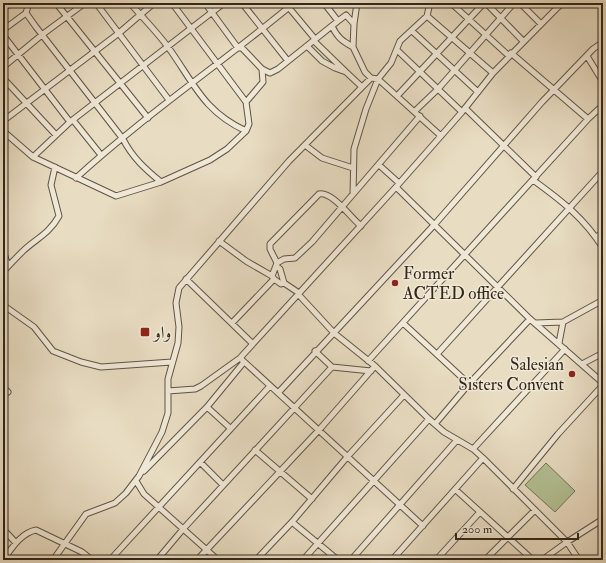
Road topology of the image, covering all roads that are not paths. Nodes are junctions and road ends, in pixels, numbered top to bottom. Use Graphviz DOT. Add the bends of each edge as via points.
graph roads {
  1 [pos="19,3"];
  2 [pos="29,3"];
  3 [pos="56,3"];
  4 [pos="85,3"];
  5 [pos="96,3"];
  6 [pos="130,3"];
  7 [pos="154,3"];
  8 [pos="172,3"];
  9 [pos="205,3"];
  10 [pos="224,3"];
  11 [pos="242,3"];
  12 [pos="294,3"];
  13 [pos="324,3"];
  14 [pos="357,3"];
  15 [pos="430,3"];
  16 [pos="451,3"];
  17 [pos="485,3"];
  18 [pos="514,3"];
  19 [pos="520,3"];
  20 [pos="563,3"];
  21 [pos="287,5"];
  22 [pos="3,6"];
  23 [pos="26,12"];
  24 [pos="212,12"];
  25 [pos="140,14"];
  26 [pos="68,16"];
  27 [pos="427,16"];
  28 [pos="502,17"];
  29 [pos="469,20"];
  30 [pos="338,21"];
  31 [pos="354,24"];
  32 [pos="541,24"];
  33 [pos="332,26"];
  34 [pos="263,27"];
  35 [pos="191,28"];
  36 [pos="3,30"];
  37 [pos="412,31"];
  38 [pos="119,33"];
  39 [pos="43,34"];
  40 [pos="3,35"];
  41 [pos="486,36"];
  42 [pos="453,38"];
  43 [pos="314,40"];
  44 [pos="523,41"];
  45 [pos="603,42"];
  46 [pos="307,46"];
  47 [pos="168,47"];
  48 [pos="353,47"];
  49 [pos="238,48"];
  50 [pos="397,50"];
  51 [pos="94,52"];
  52 [pos="470,52"];
  53 [pos="18,54"];
  54 [pos="437,55"];
  55 [pos="510,55"];
  56 [pos="587,56"];
  57 [pos="288,61"];
  58 [pos="218,62"];
  59 [pos="143,66"];
  60 [pos="3,67"];
  61 [pos="262,69"];
  62 [pos="69,70"];
  63 [pos="455,70"];
  64 [pos="346,72"];
  65 [pos="419,73"];
  66 [pos="493,73"];
  67 [pos="3,78"];
  68 [pos="371,78"];
  69 [pos="378,79"];
  70 [pos="603,82"];
  71 [pos="190,83"];
  72 [pos="120,84"];
  73 [pos="362,87"];
  74 [pos="438,89"];
  75 [pos="44,90"];
  76 [pos="554,90"];
  77 [pos="478,92"];
  78 [pos="397,96"];
  79 [pos="169,100"];
  80 [pos="246,102"];
  81 [pos="27,103"];
  82 [pos="95,104"];
  83 [pos="603,105"];
  84 [pos="463,110"];
  85 [pos="415,111"];
  86 [pos="420,116"];
  87 [pos="148,118"];
  88 [pos="588,120"];
  89 [pos="3,121"];
  90 [pos="72,121"];
  91 [pos="3,131"];
  92 [pos="246,131"];
  93 [pos="56,135"];
  94 [pos="441,136"];
  95 [pos="123,139"];
  96 [pos="305,145"];
  97 [pos="504,146"];
  98 [pos="101,155"];
  99 [pos="33,157"];
  100 [pos="379,165"];
  101 [pos="55,167"];
  102 [pos="353,168"];
  103 [pos="603,171"];
  104 [pos="76,178"];
  105 [pos="535,178"];
  106 [pos="161,182"];
  107 [pos="398,185"];
  108 [pos="353,194"];
  109 [pos="343,206"];
  110 [pos="570,207"];
  111 [pos="435,224"];
  112 [pos="361,226"];
  113 [pos="603,233"];
  114 [pos="596,237"];
  115 [pos="219,241"];
  116 [pos="603,248"];
  117 [pos="3,250"];
  118 [pos="464,255"];
  119 [pos="277,265"];
  120 [pos="8,266"];
  121 [pos="3,272"];
  122 [pos="273,278"];
  123 [pos="186,279"];
  124 [pos="284,283"];
  125 [pos="498,287"];
  126 [pos="299,294"];
  127 [pos="603,300"];
  128 [pos="3,305"];
  129 [pos="530,319"];
  130 [pos="563,322"];
  131 [pos="232,323"];
  132 [pos="403,323"];
  133 [pos="536,324"];
  134 [pos="334,333"];
  135 [pos="252,343"];
  136 [pos="558,343"];
  137 [pos="565,349"];
  138 [pos="315,352"];
  139 [pos="438,353"];
  140 [pos="603,353"];
  141 [pos="240,358"];
  142 [pos="368,361"];
  143 [pos="172,362"];
  144 [pos="244,362"];
  145 [pos="582,364"];
  146 [pos="375,366"];
  147 [pos="332,367"];
  148 [pos="371,371"];
  149 [pos="469,384"];
  150 [pos="603,384"];
  151 [pos="270,386"];
  152 [pos="3,387"];
  153 [pos="168,391"];
  154 [pos="8,392"];
  155 [pos="278,393"];
  156 [pos="404,395"];
  157 [pos="207,407"];
  158 [pos="294,408"];
  159 [pos="429,419"];
  160 [pos="435,424"];
  161 [pos="230,428"];
  162 [pos="319,430"];
  163 [pos="457,440"];
  164 [pos="473,449"];
  165 [pos="255,450"];
  166 [pos="348,456"];
  167 [pos="484,458"];
  168 [pos="200,462"];
  169 [pos="280,472"];
  170 [pos="138,478"];
  171 [pos="374,480"];
  172 [pos="223,485"];
  173 [pos="513,489"];
  174 [pos="456,490"];
  175 [pos="312,499"];
  176 [pos="399,504"];
  177 [pos="158,506"];
  178 [pos="535,510"];
  179 [pos="480,512"];
  180 [pos="603,519"];
  181 [pos="292,522"];
  182 [pos="423,526"];
  183 [pos="184,528"];
  184 [pos="3,529"];
  185 [pos="509,536"];
  186 [pos="567,542"];
  187 [pos="16,543"];
  188 [pos="65,544"];
  189 [pos="317,544"];
  190 [pos="207,550"];
  191 [pos="4,560"];
  192 [pos="53,560"];
  193 [pos="92,560"];
  194 [pos="110,560"];
  195 [pos="157,560"];
  196 [pos="197,560"];
  197 [pos="218,560"];
  198 [pos="256,560"];
  199 [pos="303,560"];
  200 [pos="338,560"];
  201 [pos="352,560"];
  202 [pos="392,560"];
  203 [pos="436,560"];
  204 [pos="485,560"];
  205 [pos="533,560"];
  206 [pos="542,560"];
  207 [pos="579,560"];
  1 -- 22 [label="street"];
  2 -- 23 [label="street"];
  3 -- 26 [label="street"];
  4 -- 26 [label="street"];
  5 -- 38 [label="street"];
  6 -- 25 [label="street"];
  7 -- 25 [label="street"];
  8 -- 35 [label="street"];
  9 -- 24 [label="street"];
  10 -- 24 [label="street"];
  11 -- 34 [label="street"];
  12 -- 21 [label="street"];
  13 -- 30 [label="street"];
  14 -- 31 [label="street"];
  15 -- 27 [label="street"];
  16 -- 29 [label="street"];
  17 -- 28 [label="street"];
  17 -- 29 [label="street"];
  18 -- 28 [label="street"];
  19 -- 32 [label="street"];
  20 -- 32 [label="street"];
  21 -- 34 [label="street"];
  21 -- 43 [label="street"];
  23 -- 36 [label="street"];
  23 -- 39 [label="street"];
  24 -- 35 [label="street"];
  24 -- 49 [label="street"];
  25 -- 38 [label="street"];
  25 -- 47 [label="street"];
  26 -- 39 [label="street"];
  26 -- 51 [label="street"];
  27 -- 37 [label="street"];
  27 -- 42 [label="street"];
  28 -- 41 [label="street"];
  28 -- 44 [label="street"];
  29 -- 41 [label="street"];
  29 -- 42 [label="street"];
  30 -- 31 [label="street" via="346,15"];
  30 -- 33 [label="street"];
  31 -- 48 [label="street"];
  32 -- 44 [label="street"];
  33 -- 43 [label="street"];
  33 -- 48 [label="street" via="336,36"];
  34 -- 49 [label="street"];
  34 -- 57 [label="street"];
  35 -- 47 [label="street"];
  35 -- 58 [label="street"];
  37 -- 50 [label="street" via="400,41"];
  37 -- 54 [label="street"];
  38 -- 51 [label="street"];
  38 -- 59 [label="street"];
  39 -- 53 [label="street"];
  39 -- 62 [label="street"];
  40 -- 53 [label="street"];
  41 -- 52 [label="street"];
  41 -- 55 [label="street"];
  42 -- 52 [label="street"];
  42 -- 54 [label="street"];
  43 -- 46 [label="street"];
  43 -- 64 [label="street"];
  44 -- 55 [label="street"];
  45 -- 56 [label="street"];
  46 -- 57 [label="street"];
  46 -- 64 [label="street" via="322,61"];
  47 -- 59 [label="street"];
  47 -- 71 [label="street"];
  48 -- 68 [label="street" via="365,72"];
  49 -- 58 [label="street"];
  49 -- 61 [label="street" via="242,48"];
  50 -- 65 [label="street"];
  50 -- 69 [label="street"];
  51 -- 62 [label="street"];
  51 -- 72 [label="street"];
  52 -- 63 [label="street"];
  52 -- 66 [label="street"];
  53 -- 60 [label="street"];
  53 -- 75 [label="street"];
  54 -- 63 [label="street"];
  54 -- 65 [label="street"];
  55 -- 66 [label="street"];
  55 -- 76 [label="street"];
  56 -- 70 [label="street"];
  56 -- 76 [label="street"];
  57 -- 61 [label="street" via="270,73"];
  58 -- 71 [label="street"];
  58 -- 80 [label="street"];
  59 -- 72 [label="street"];
  59 -- 79 [label="street"];
  61 -- 80 [label="street" via="263,82"];
  62 -- 75 [label="street"];
  62 -- 82 [label="street"];
  63 -- 74 [label="street"];
  63 -- 77 [label="street"];
  64 -- 73 [label="street"];
  65 -- 74 [label="street"];
  65 -- 78 [label="street"];
  66 -- 77 [label="street"];
  67 -- 81 [label="street"];
  68 -- 69 [label="street"];
  68 -- 73 [label="street"];
  69 -- 78 [label="street"];
  69 -- 102 [label="street" via="358,129"];
  71 -- 79 [label="street"];
  71 -- 92 [label="street" via="218,115"];
  72 -- 82 [label="street"];
  72 -- 87 [label="street"];
  73 -- 96 [label="street"];
  74 -- 84 [label="street"];
  74 -- 85 [label="street"];
  75 -- 81 [label="street"];
  75 -- 90 [label="street"];
  76 -- 88 [label="street"];
  76 -- 97 [label="street"];
  77 -- 84 [label="street"];
  78 -- 85 [label="street"];
  79 -- 87 [label="street"];
  80 -- 92 [label="street" via="249,124"];
  81 -- 89 [label="street"];
  81 -- 93 [label="street"];
  82 -- 90 [label="street"];
  82 -- 95 [label="street"];
  83 -- 88 [label="street"];
  84 -- 94 [label="street"];
  84 -- 97 [label="street"];
  85 -- 86 [label="street"];
  86 -- 94 [label="street"];
  86 -- 100 [label="street"];
  87 -- 95 [label="street"];
  88 -- 105 [label="street"];
  90 -- 93 [label="street"];
  90 -- 98 [label="street"];
  91 -- 99 [label="street"];
  92 -- 106 [label="street" via="227,149 210,160"];
  93 -- 99 [label="street"];
  94 -- 107 [label="street"];
  95 -- 98 [label="street"];
  95 -- 106 [label="street" via="131,154 145,170"];
  96 -- 102 [label="street" via="322,158"];
  96 -- 115 [label="street"];
  97 -- 105 [label="street"];
  97 -- 111 [label="street"];
  98 -- 104 [label="street"];
  99 -- 101 [label="street"];
  100 -- 107 [label="street"];
  100 -- 108 [label="street"];
  101 -- 104 [label="street"];
  101 -- 120 [label="street" via="51,185 59,216 42,238 24,250"];
  102 -- 108 [label="street"];
  103 -- 110 [label="street"];
  104 -- 106 [label="street" via="116,196"];
  105 -- 110 [label="street"];
  105 -- 118 [label="street"];
  107 -- 111 [label="street"];
  107 -- 112 [label="street"];
  108 -- 109 [label="street"];
  109 -- 112 [label="street"];
  109 -- 119 [label="street" via="294,258 284,259"];
  109 -- 119 [label="street" via="323,193 317,195 270,244"];
  110 -- 114 [label="street"];
  110 -- 125 [label="street"];
  111 -- 118 [label="street"];
  111 -- 134 [label="street"];
  112 -- 126 [label="street"];
  113 -- 114 [label="street"];
  114 -- 116 [label="street"];
  115 -- 122 [label="street"];
  115 -- 123 [label="street"];
  117 -- 120 [label="street"];
  118 -- 125 [label="street"];
  118 -- 132 [label="street"];
  119 -- 122 [label="street"];
  119 -- 124 [label="street"];
  120 -- 121 [label="street"];
  122 -- 124 [label="street" via="281,284"];
  122 -- 131 [label="street"];
  123 -- 131 [label="street"];
  123 -- 143 [label="street" via="176,296 179,327 178,343"];
  124 -- 126 [label="street"];
  125 -- 129 [label="street"];
  125 -- 139 [label="street"];
  126 -- 134 [label="street"];
  126 -- 135 [label="street"];
  127 -- 130 [label="street"];
  128 -- 143 [label="street" via="34,327 53,351 81,362 101,367"];
  129 -- 133 [label="street"];
  129 -- 149 [label="street"];
  130 -- 133 [label="street"];
  130 -- 136 [label="street"];
  131 -- 135 [label="street"];
  132 -- 139 [label="street"];
  132 -- 142 [label="street"];
  133 -- 136 [label="street"];
  134 -- 138 [label="street"];
  134 -- 142 [label="street"];
  135 -- 141 [label="street"];
  136 -- 137 [label="street"];
  137 -- 145 [label="street"];
  137 -- 164 [label="street"];
  138 -- 147 [label="street"];
  138 -- 155 [label="street"];
  139 -- 149 [label="street"];
  140 -- 145 [label="street"];
  141 -- 144 [label="street"];
  141 -- 153 [label="street" via="195,389"];
  142 -- 146 [label="street"];
  143 -- 153 [label="street"];
  144 -- 151 [label="street"];
  144 -- 157 [label="street"];
  145 -- 150 [label="street"];
  146 -- 148 [label="street"];
  146 -- 156 [label="street"];
  147 -- 148 [label="street"];
  147 -- 158 [label="street"];
  148 -- 162 [label="street"];
  149 -- 160 [label="street"];
  150 -- 173 [label="street"];
  151 -- 155 [label="street"];
  151 -- 161 [label="street"];
  152 -- 154 [label="street"];
  153 -- 170 [label="street" via="168,412 164,427"];
  155 -- 158 [label="street"];
  156 -- 159 [label="street"];
  156 -- 166 [label="street"];
  157 -- 161 [label="street"];
  157 -- 170 [label="street"];
  158 -- 162 [label="street"];
  158 -- 165 [label="street"];
  159 -- 160 [label="street"];
  159 -- 171 [label="street"];
  160 -- 163 [label="street"];
  161 -- 168 [label="street"];
  162 -- 166 [label="street"];
  162 -- 169 [label="street"];
  163 -- 164 [label="street"];
  163 -- 176 [label="street"];
  164 -- 167 [label="street"];
  165 -- 169 [label="street"];
  165 -- 172 [label="street"];
  166 -- 171 [label="street"];
  166 -- 175 [label="street"];
  167 -- 173 [label="street"];
  167 -- 174 [label="street"];
  168 -- 172 [label="street"];
  168 -- 177 [label="street"];
  169 -- 175 [label="street"];
  169 -- 190 [label="street"];
  170 -- 177 [label="street" via="144,494"];
  170 -- 188 [label="street" via="115,503 86,514"];
  171 -- 176 [label="street"];
  171 -- 189 [label="street"];
  172 -- 183 [label="street"];
  173 -- 178 [label="street"];
  174 -- 179 [label="street"];
  174 -- 182 [label="street"];
  175 -- 181 [label="street"];
  176 -- 182 [label="street"];
  176 -- 201 [label="street"];
  177 -- 183 [label="street"];
  177 -- 194 [label="street"];
  178 -- 185 [label="street"];
  178 -- 186 [label="street"];
  179 -- 185 [label="street"];
  179 -- 203 [label="street"];
  180 -- 186 [label="street"];
  181 -- 189 [label="street"];
  181 -- 198 [label="street"];
  182 -- 202 [label="street"];
  183 -- 190 [label="street"];
  183 -- 195 [label="street"];
  184 -- 187 [label="street"];
  185 -- 204 [label="street"];
  185 -- 205 [label="street"];
  186 -- 206 [label="street"];
  186 -- 207 [label="street"];
  187 -- 188 [label="street" via="27,533 36,530"];
  187 -- 191 [label="street"];
  188 -- 192 [label="street"];
  188 -- 193 [label="street"];
  189 -- 199 [label="street"];
  189 -- 200 [label="street"];
  190 -- 196 [label="street"];
  190 -- 197 [label="street"];
}
